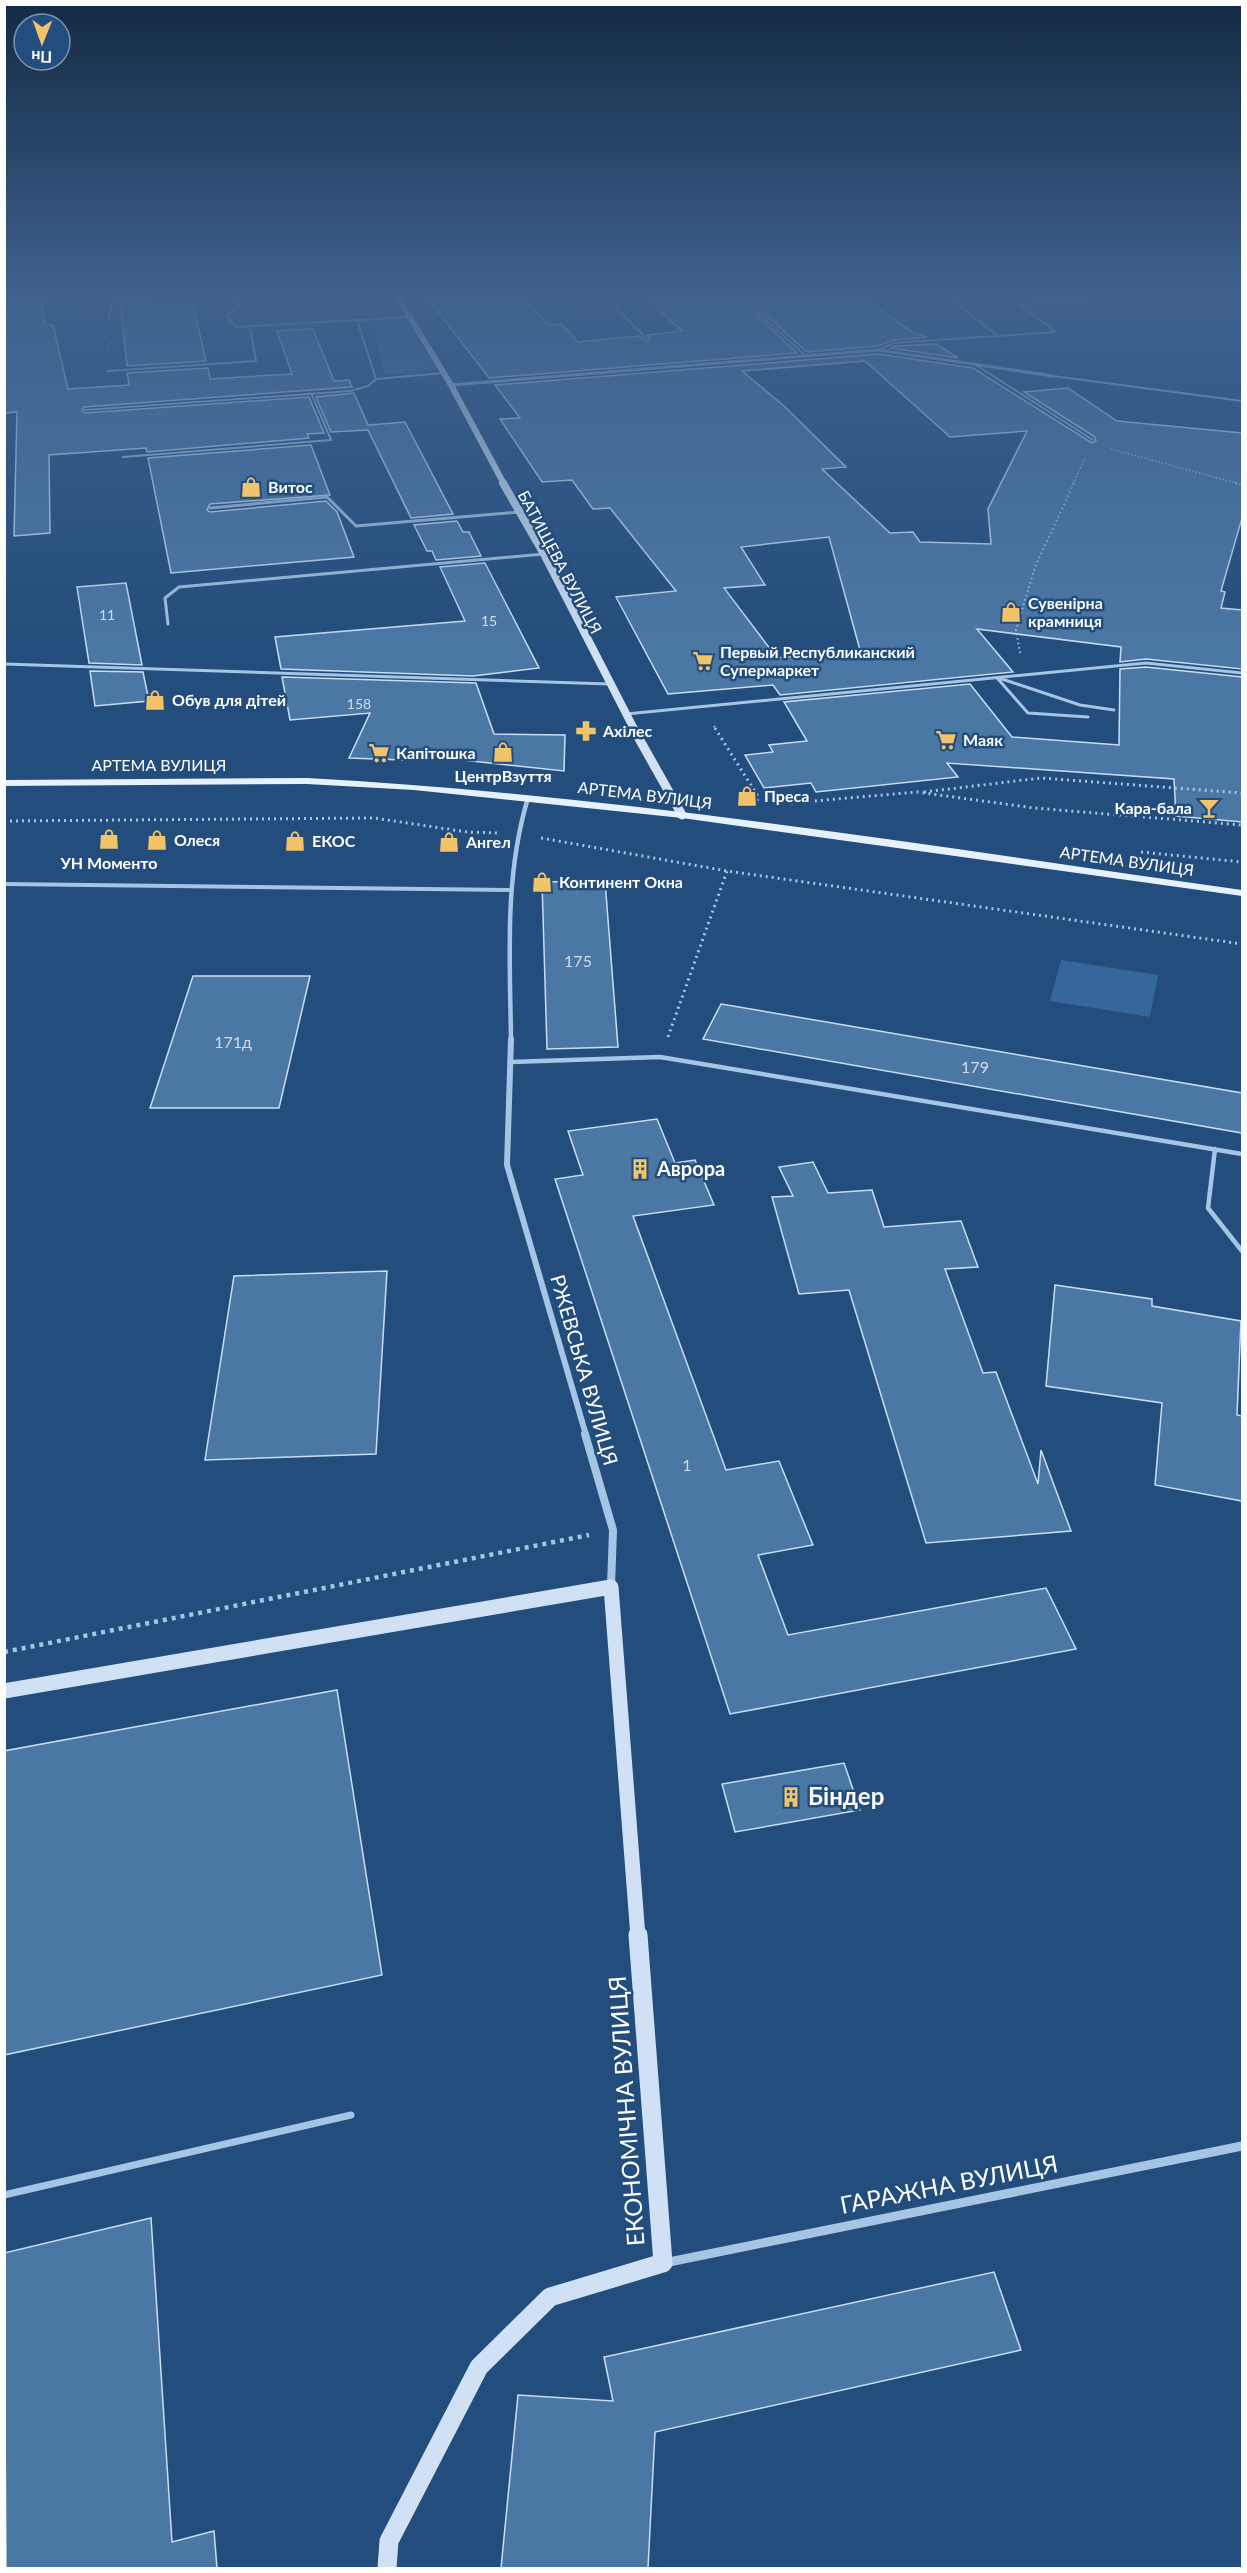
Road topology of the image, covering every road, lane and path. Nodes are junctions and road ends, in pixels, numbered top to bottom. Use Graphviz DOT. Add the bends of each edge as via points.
graph roads {
  1 [pos="319,411"];
  2 [pos="465,411"];
  3 [pos="1048,411"];
  4 [pos="1093,440"];
  5 [pos="123,457"];
  6 [pos="1242,485"];
  7 [pos="210,508"];
  8 [pos="519,512"];
  9 [pos="544,554"];
  10 [pos="168,624"];
  11 [pos="4,664"];
  12 [pos="1242,673"];
  13 [pos="1023,674"];
  14 [pos="996,677"];
  15 [pos="609,684"];
  16 [pos="701,705"];
  17 [pos="1114,710"];
  18 [pos="626,714"];
  19 [pos="1088,717"];
  20 [pos="4,783"];
  21 [pos="917,792"];
  22 [pos="1242,794"];
  23 [pos="528,798"];
  24 [pos="749,806"];
  25 [pos="682,815"];
  26 [pos="4,821"];
  27 [pos="517,834"];
  28 [pos="1130,851"];
  29 [pos="1242,862"];
  30 [pos="727,871"];
  31 [pos="4,884"];
  32 [pos="510,890"];
  33 [pos="1242,893"];
  34 [pos="1242,944"];
  35 [pos="660,1057"];
  36 [pos="511,1062"];
  37 [pos="1215,1149"];
  38 [pos="1242,1154"];
  39 [pos="1242,1251"];
  40 [pos="613,1530"];
  41 [pos="611,1587"];
  42 [pos="4,1652"];
  43 [pos="4,1691"];
  44 [pos="351,2115"];
  45 [pos="1242,2146"];
  46 [pos="4,2195"];
  47 [pos="663,2263"];
  48 [pos="387,2568"];
  1 -- 5 [label="lane" via="331,440"];
  2 -- 8 [label="street, БАТИЩЕВА ВУЛИЦЯ"];
  3 -- 4 [label="lane"];
  4 -- 6 [label="path" via="1114,450"];
  4 -- 13 [label="path" via="1035,567 1016,630"];
  7 -- 8 [label="lane" via="327,497 356,526"];
  8 -- 9 [label="street, БАТИЩЕВА ВУЛИЦЯ"];
  9 -- 10 [label="lane" via="179,587 165,598"];
  9 -- 15 [label="street, БАТИЩЕВА ВУЛИЦЯ"];
  11 -- 15 [label="lane"];
  12 -- 13 [label="lane" via="1146,663"];
  13 -- 14 [label="lane"];
  14 -- 16 [label="lane"];
  14 -- 17 [label="lane" via="1080,705"];
  14 -- 19 [label="lane" via="1028,713"];
  15 -- 18 [label="street, БАТИЩЕВА ВУЛИЦЯ"];
  16 -- 18 [label="lane"];
  16 -- 24 [label="path" via="759,798"];
  18 -- 25 [label="street, БАТИЩЕВА ВУЛИЦЯ"];
  20 -- 23 [label="main road, АРТЕМА ВУЛИЦЯ" via="307,781"];
  21 -- 22 [label="path" via="1041,778"];
  23 -- 25 [label="main road, АРТЕМА ВУЛИЦЯ"];
  23 -- 27 [label="street, РЖЕВСЬКА ВУЛИЦЯ"];
  25 -- 33 [label="main road, АРТЕМА ВУЛИЦЯ"];
  26 -- 27 [label="path" via="374,818 467,832"];
  27 -- 30 [label="path"];
  27 -- 32 [label="street, РЖЕВСЬКА ВУЛИЦЯ"];
  28 -- 29 [label="path"];
  30 -- 34 [label="path"];
  30 -- 35 [label="path"];
  31 -- 32 [label="lane"];
  32 -- 36 [label="street, РЖЕВСЬКА ВУЛИЦЯ"];
  35 -- 36 [label="lane"];
  35 -- 37 [label="lane"];
  36 -- 40 [label="street, РЖЕВСЬКА ВУЛИЦЯ" via="507,1165"];
  37 -- 38 [label="lane"];
  37 -- 39 [label="lane" via="1208,1208"];
  40 -- 41 [label="street, РЖЕВСЬКА ВУЛИЦЯ"];
  40 -- 42 [label="path"];
  41 -- 43 [label="street"];
  41 -- 47 [label="street, ЕКОНОМІЧНА ВУЛИЦЯ"];
  44 -- 46 [label="lane"];
  45 -- 47 [label="street, ГАРАЖНА ВУЛИЦЯ"];
  47 -- 48 [label="street, ЕКОНОМІЧНА ВУЛИЦЯ" via="550,2297 479,2367 389,2541"];
}
